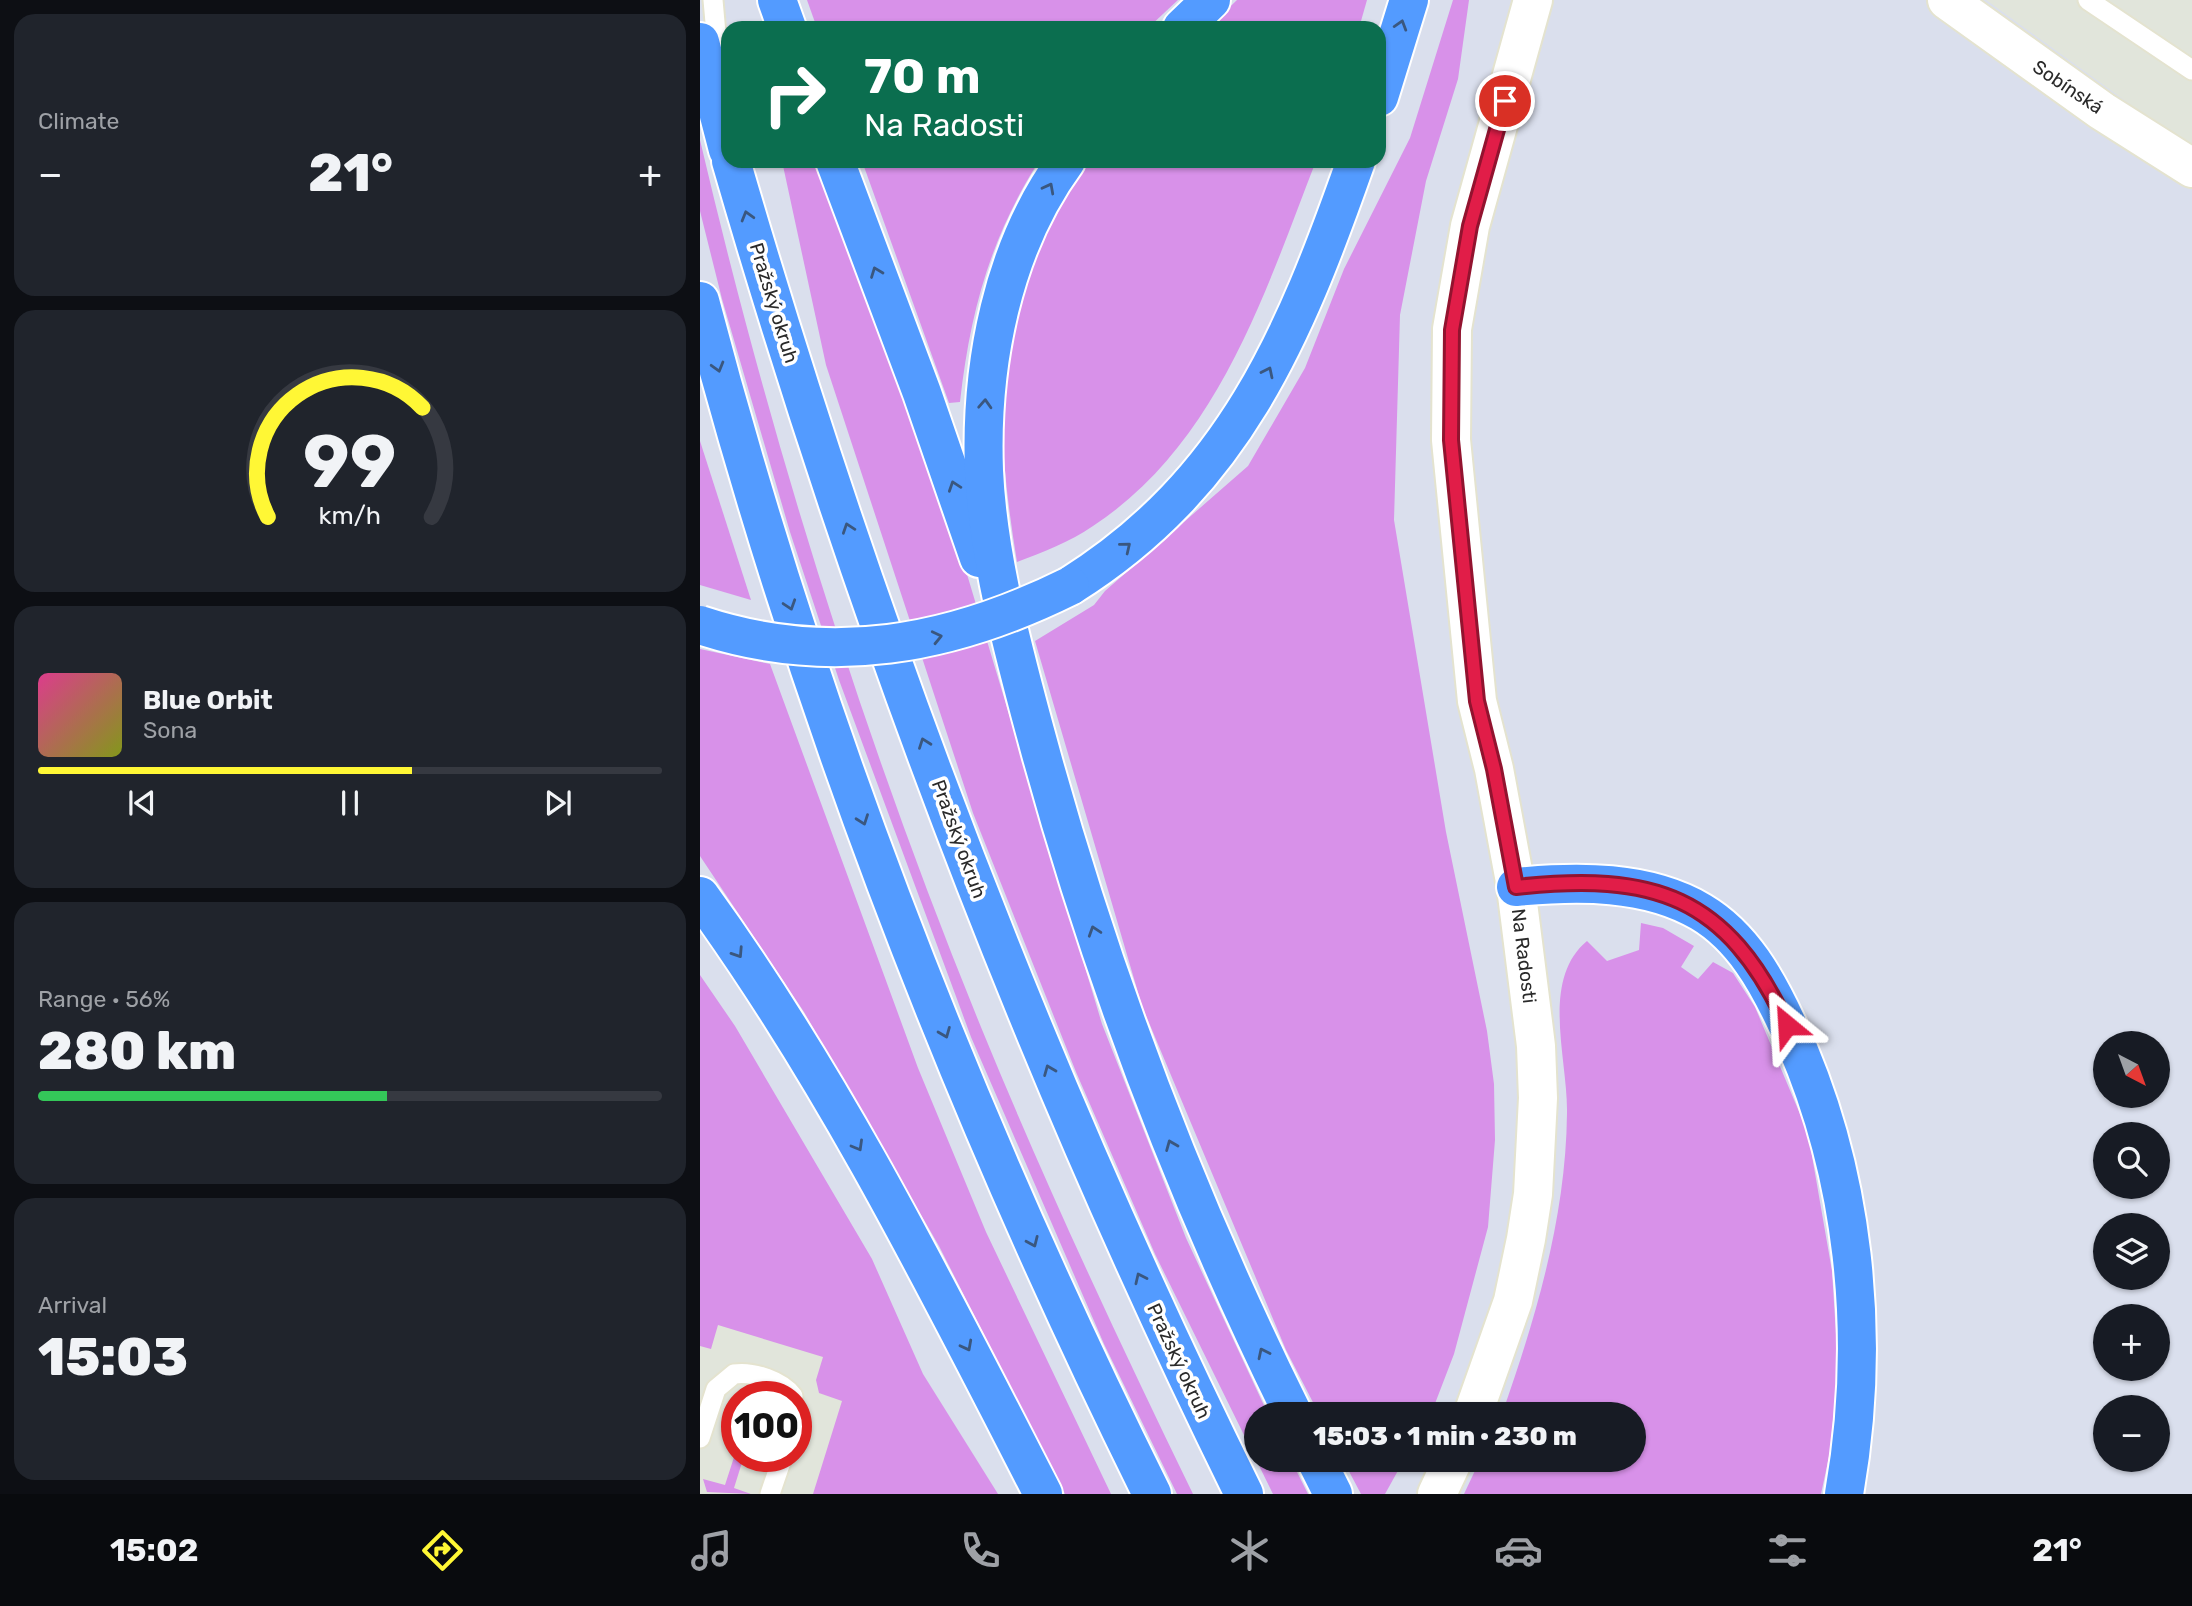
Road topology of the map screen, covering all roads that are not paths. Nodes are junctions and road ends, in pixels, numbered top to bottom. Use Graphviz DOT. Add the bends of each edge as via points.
graph roads {
  1 [pos="713,0"];
  2 [pos="777,0"];
  3 [pos="1211,0"];
  4 [pos="1409,0"];
  5 [pos="1533,0"];
  6 [pos="1947,0"];
  7 [pos="2088,0"];
  8 [pos="784,21"];
  9 [pos="1189,21"];
  10 [pos="700,42"];
  11 [pos="2192,70"];
  12 [pos="1386,74"];
  13 [pos="721,76"];
  14 [pos="721,122"];
  15 [pos="734,168"];
  16 [pos="838,168"];
  17 [pos="1062,168"];
  18 [pos="1353,168"];
  19 [pos="2192,168"];
  20 [pos="700,301"];
  21 [pos="700,625"];
  22 [pos="1024,689"];
  23 [pos="1516,887"];
  24 [pos="700,896"];
  25 [pos="726,1381"];
  26 [pos="771,1381"];
  27 [pos="721,1385"];
  28 [pos="1287,1402"];
  29 [pos="1476,1402"];
  30 [pos="700,1438"];
  31 [pos="778,1472"];
  32 [pos="1322,1472"];
  33 [pos="1447,1472"];
  34 [pos="771,1494"];
  35 [pos="1043,1494"];
  36 [pos="1153,1494"];
  37 [pos="1244,1494"];
  38 [pos="1333,1494"];
  39 [pos="1437,1494"];
  40 [pos="1844,1494"];
  1 -- 13 [label="lane"];
  2 -- 8 [label="highway"];
  3 -- 9 [label="highway"];
  12 -- 4 [label="highway, one-way"];
  5 -- 23 [label="main road, Na Radosti" via="1470,226 1452,330 1451,440 1477,701"];
  6 -- 19 [label="main road, Sobínská" via="2102,111"];
  7 -- 11 [label="lane"];
  10 -- 14 [label="highway, Pražský okruh"];
  37 -- 15 [label="highway, Pražský okruh, one-way" via="1134,1266 985,911 836,492"];
  22 -- 16 [label="highway, one-way" via="922,393"];
  22 -- 17 [label="highway, one-way" via="989,511 984,473 985,396 991,349 1015,259"];
  21 -- 18 [label="highway, one-way, bridge" via="785,644 880,646 975,627 1070,586 1143,533 1188,490 1226,444 1266,377 1304,295"];
  20 -- 36 [label="highway, one-way" via="801,639 911,948 1020,1212"];
  28 -- 22 [label="highway, one-way" via="1206,1229 1126,1028 1072,865"];
  23 -- 29 [label="main road, Na Radosti" via="1536,1046 1533,1194 1513,1301"];
  23 -- 40 [label="highway" via="1621,886 1678,899 1727,932 1765,981 1815,1093 1843,1203 1858,1361"];
  24 -- 35 [label="highway, one-way" via="859,1148"];
  25 -- 26 [label="lane" via="734,1374"];
  27 -- 30 [label="lane"];
  31 -- 34 [label="lane"];
  32 -- 38 [label="highway"];
  33 -- 39 [label="main road"];
}
